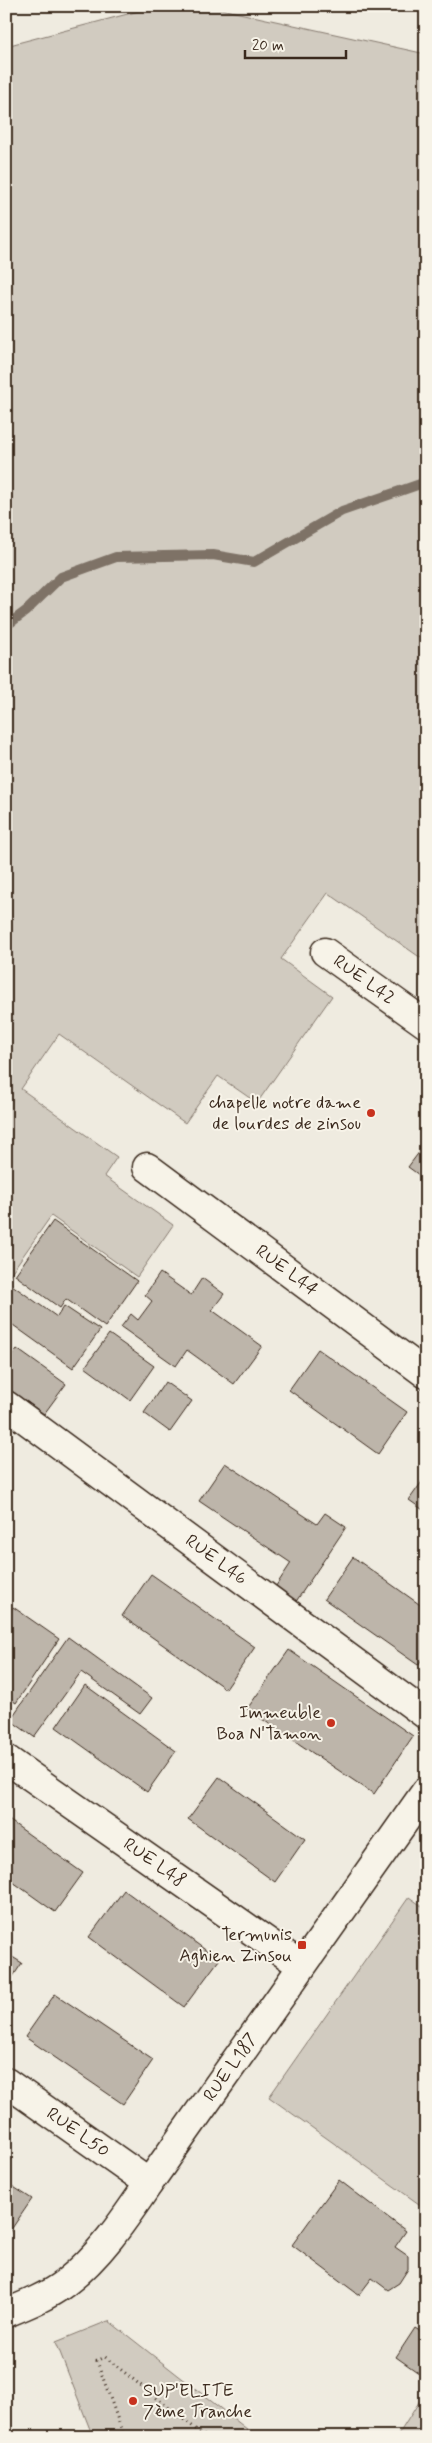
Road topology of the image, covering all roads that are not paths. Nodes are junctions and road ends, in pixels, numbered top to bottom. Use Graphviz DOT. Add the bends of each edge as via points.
graph roads {
  1 [pos="325,952"];
  2 [pos="426,1024"];
  3 [pos="147,1167"];
  4 [pos="426,1374"];
  5 [pos="6,1405"];
  6 [pos="426,1716"];
  7 [pos="6,1759"];
  8 [pos="426,1790"];
  9 [pos="302,1966"];
  10 [pos="6,2082"];
  11 [pos="149,2183"];
  12 [pos="6,2313"];
  1 -- 2 [label="street, RUE L42"];
  3 -- 4 [label="street, RUE L44"];
  5 -- 6 [label="street, RUE L46"];
  7 -- 9 [label="street, RUE L48"];
  8 -- 9 [label="street, RUE L187"];
  9 -- 11 [label="street, RUE L187"];
  10 -- 11 [label="street, RUE L50"];
  11 -- 12 [label="street, RUE L187" via="118,2229 90,2261 63,2284"];
}
